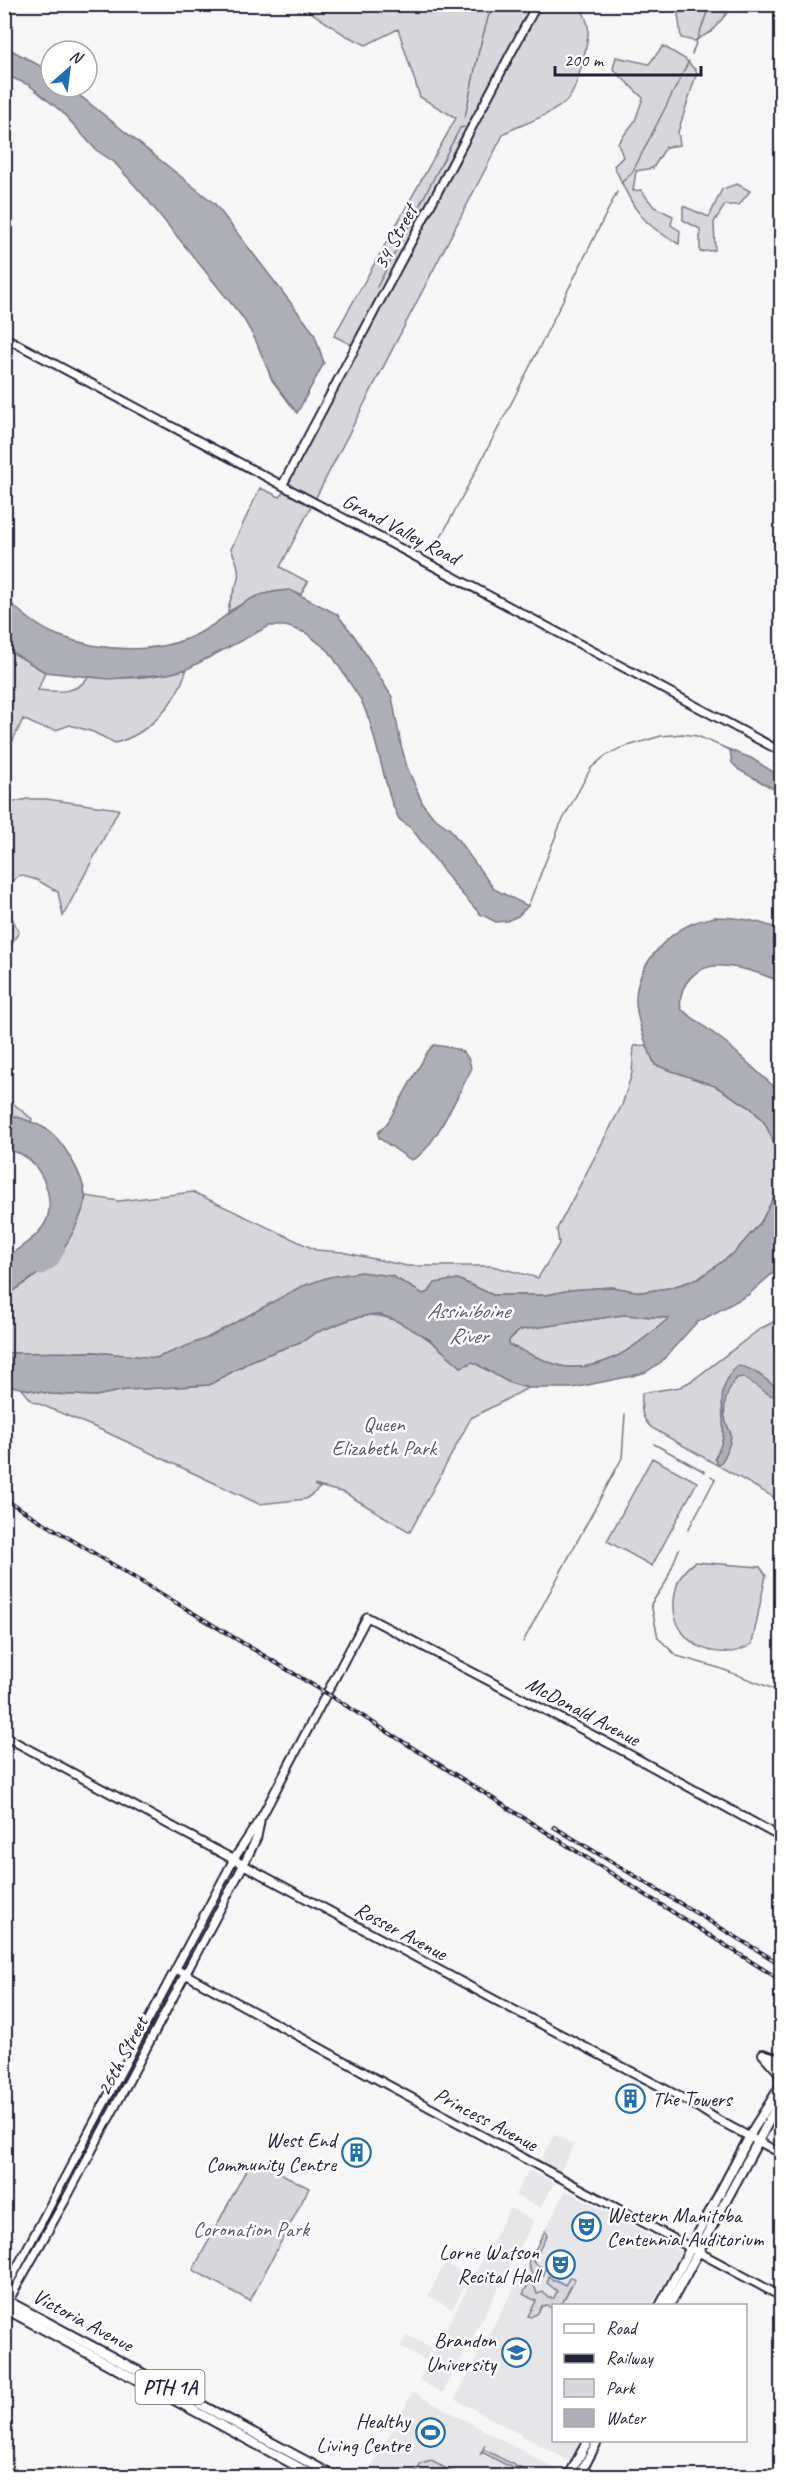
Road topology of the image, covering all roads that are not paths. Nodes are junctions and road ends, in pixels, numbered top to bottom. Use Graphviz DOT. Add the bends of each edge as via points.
graph roads {
  1 [pos="537,4"];
  2 [pos="4,337"];
  3 [pos="283,484"];
  4 [pos="782,752"];
  5 [pos="367,1617"];
  6 [pos="4,1736"];
  7 [pos="262,1816"];
  8 [pos="782,1838"];
  9 [pos="234,1859"];
  10 [pos="244,1864"];
  11 [pos="176,1969"];
  12 [pos="185,1974"];
  13 [pos="782,2060"];
  14 [pos="781,2084"];
  15 [pos="782,2097"];
  16 [pos="753,2139"];
  17 [pos="782,2154"];
  18 [pos="694,2250"];
  19 [pos="4,2292"];
  20 [pos="782,2296"];
  21 [pos="5,2304"];
  22 [pos="661,2304"];
  23 [pos="670,2304"];
  24 [pos="587,2442"];
  25 [pos="597,2442"];
  26 [pos="315,2476"];
  27 [pos="334,2476"];
  28 [pos="569,2476"];
  29 [pos="579,2476"];
  1 -- 3 [label="street, 34 Street"];
  2 -- 3 [label="street, Grand Valley Road"];
  3 -- 4 [label="street, Grand Valley Road"];
  5 -- 7 [label="street, 26th Street"];
  5 -- 8 [label="street, McDonald Avenue"];
  6 -- 9 [label="street, Rosser Avenue"];
  7 -- 9 [label="street, 26th Street"];
  7 -- 10 [label="street, 26th Street"];
  9 -- 10 [label="street, Rosser Avenue"];
  9 -- 11 [label="street, 26th Street"];
  10 -- 12 [label="street, 26th Street"];
  10 -- 16 [label="street, Rosser Avenue"];
  11 -- 12 [label="street, Princess Avenue"];
  11 -- 19 [label="street, 26th Street"];
  12 -- 18 [label="street, Princess Avenue"];
  12 -- 21 [label="street, 26th Street" via="67,2197"];
  13 -- 14 [label="main road" via="763,2055 779,2072"];
  14 -- 16 [label="main road"];
  15 -- 16 [label="main road"];
  16 -- 17 [label="street, Rosser Avenue"];
  16 -- 18 [label="main road"];
  18 -- 20 [label="street, Princess Avenue"];
  18 -- 22 [label="main road"];
  18 -- 23 [label="main road"];
  21 -- 26 [label="main road, Victoria Avenue / PTH 1A"];
  21 -- 27 [label="main road, Victoria Avenue / PTH 1A"];
  24 -- 28 [label="main road"];
  25 -- 29 [label="main road"];
}
